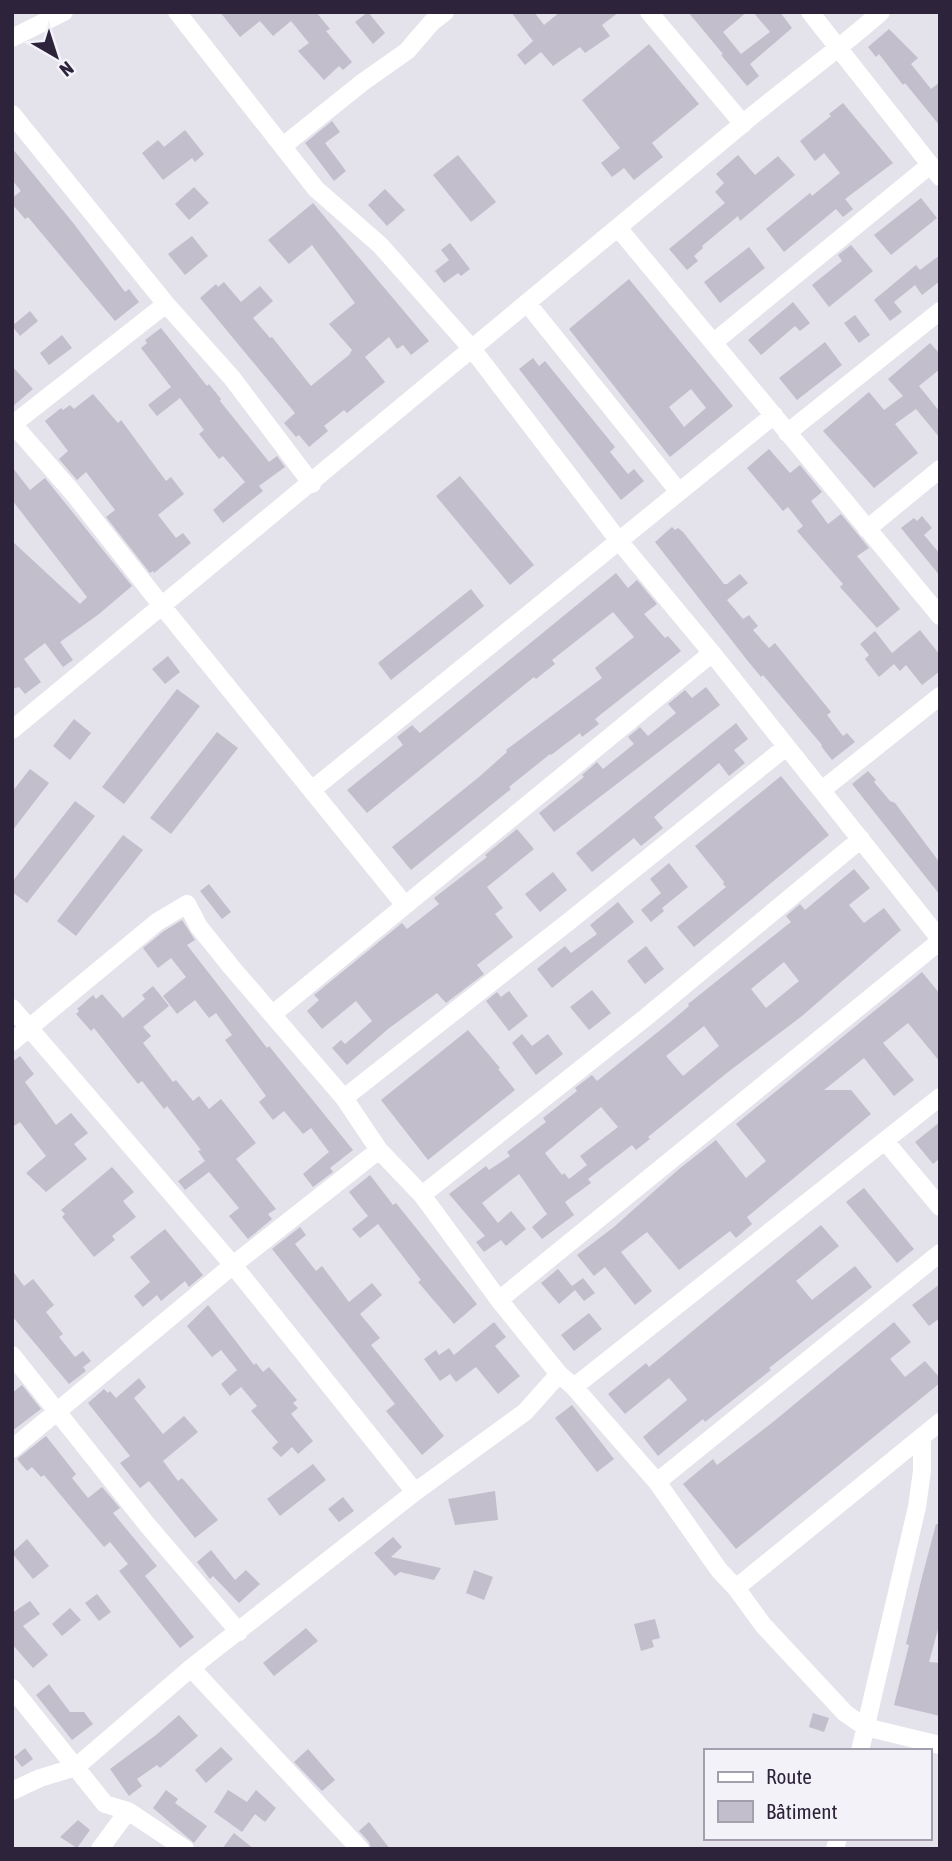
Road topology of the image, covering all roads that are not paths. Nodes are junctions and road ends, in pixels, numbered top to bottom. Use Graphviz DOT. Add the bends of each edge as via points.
graph roads {
  1 [pos="64,12"];
  2 [pos="177,12"];
  3 [pos="445,12"];
  4 [pos="649,12"];
  5 [pos="810,12"];
  6 [pos="881,12"];
  7 [pos="12,38"];
  8 [pos="840,48"];
  9 [pos="12,114"];
  10 [pos="743,124"];
  11 [pos="284,146"];
  12 [pos="935,171"];
  13 [pos="619,229"];
  14 [pos="527,303"];
  15 [pos="166,304"];
  16 [pos="940,311"];
  17 [pos="714,342"];
  18 [pos="473,350"];
  19 [pos="774,415"];
  20 [pos="13,424"];
  21 [pos="787,433"];
  22 [pos="940,469"];
  23 [pos="312,484"];
  24 [pos="679,492"];
  25 [pos="867,529"];
  26 [pos="618,541"];
  27 [pos="162,606"];
  28 [pos="940,616"];
  29 [pos="712,653"];
  30 [pos="940,696"];
  31 [pos="12,730"];
  32 [pos="786,747"];
  33 [pos="313,789"];
  34 [pos="822,790"];
  35 [pos="860,839"];
  36 [pos="404,904"];
  37 [pos="940,940"];
  38 [pos="12,1008"];
  39 [pos="273,1014"];
  40 [pos="30,1028"];
  41 [pos="12,1042"];
  42 [pos="940,1097"];
  43 [pos="344,1098"];
  44 [pos="885,1141"];
  45 [pos="379,1150"];
  46 [pos="422,1195"];
  47 [pos="940,1207"];
  48 [pos="940,1253"];
  49 [pos="233,1265"];
  50 [pos="499,1300"];
  51 [pos="12,1355"];
  52 [pos="559,1374"];
  53 [pos="574,1387"];
  54 [pos="59,1411"];
  55 [pos="940,1422"];
  56 [pos="922,1437"];
  57 [pos="12,1449"];
  58 [pos="657,1482"];
  59 [pos="415,1492"];
  60 [pos="736,1588"];
  61 [pos="239,1632"];
  62 [pos="191,1668"];
  63 [pos="12,1688"];
  64 [pos="865,1727"];
  65 [pos="940,1745"];
  66 [pos="860,1749"];
  67 [pos="76,1767"];
  68 [pos="12,1791"];
  69 [pos="128,1811"];
  70 [pos="100,1849"];
  71 [pos="185,1849"];
  72 [pos="360,1849"];
  1 -- 7 [label="street"];
  2 -- 11 [label="street"];
  3 -- 11 [label="street" via="407,51"];
  4 -- 10 [label="street"];
  5 -- 8 [label="street"];
  6 -- 8 [label="street"];
  8 -- 10 [label="street"];
  8 -- 12 [label="street"];
  9 -- 15 [label="street"];
  10 -- 13 [label="street"];
  11 -- 18 [label="street" via="316,189 380,245"];
  12 -- 17 [label="street"];
  13 -- 14 [label="street"];
  13 -- 17 [label="street"];
  14 -- 18 [label="street"];
  14 -- 24 [label="street"];
  15 -- 20 [label="street"];
  15 -- 23 [label="street" via="232,378"];
  16 -- 21 [label="street"];
  17 -- 19 [label="street"];
  18 -- 23 [label="street"];
  18 -- 26 [label="street"];
  19 -- 21 [label="street"];
  19 -- 24 [label="street"];
  20 -- 27 [label="street"];
  21 -- 25 [label="street"];
  22 -- 25 [label="street"];
  23 -- 27 [label="street"];
  24 -- 26 [label="street"];
  25 -- 28 [label="street"];
  26 -- 29 [label="street"];
  26 -- 33 [label="street"];
  27 -- 31 [label="street"];
  27 -- 33 [label="street"];
  29 -- 32 [label="street"];
  29 -- 36 [label="street"];
  30 -- 34 [label="street"];
  32 -- 34 [label="street"];
  32 -- 43 [label="street"];
  33 -- 36 [label="street"];
  34 -- 35 [label="street"];
  35 -- 37 [label="street"];
  35 -- 46 [label="street"];
  36 -- 39 [label="street"];
  37 -- 50 [label="street"];
  38 -- 40 [label="street"];
  39 -- 40 [label="street" via="199,927 187,904 157,922"];
  39 -- 43 [label="street"];
  40 -- 41 [label="street"];
  40 -- 49 [label="street"];
  42 -- 44 [label="street"];
  43 -- 45 [label="street"];
  44 -- 47 [label="street"];
  44 -- 53 [label="street"];
  45 -- 46 [label="street"];
  45 -- 49 [label="street"];
  46 -- 50 [label="street"];
  48 -- 58 [label="street"];
  49 -- 54 [label="street"];
  49 -- 59 [label="street"];
  50 -- 52 [label="street"];
  51 -- 54 [label="street"];
  52 -- 53 [label="street"];
  52 -- 59 [label="street" via="525,1412"];
  53 -- 58 [label="street"];
  54 -- 57 [label="street"];
  54 -- 61 [label="street"];
  55 -- 56 [label="street"];
  56 -- 60 [label="street"];
  56 -- 64 [label="street" via="917,1507"];
  58 -- 60 [label="street"];
  59 -- 61 [label="street"];
  60 -- 64 [label="street" via="806,1673"];
  61 -- 62 [label="street"];
  62 -- 67 [label="street"];
  62 -- 72 [label="street"];
  63 -- 67 [label="street"];
  64 -- 65 [label="street"];
  64 -- 66 [label="street"];
  67 -- 68 [label="street"];
  67 -- 69 [label="street" via="105,1804"];
  69 -- 70 [label="street"];
  69 -- 71 [label="street"];
}
